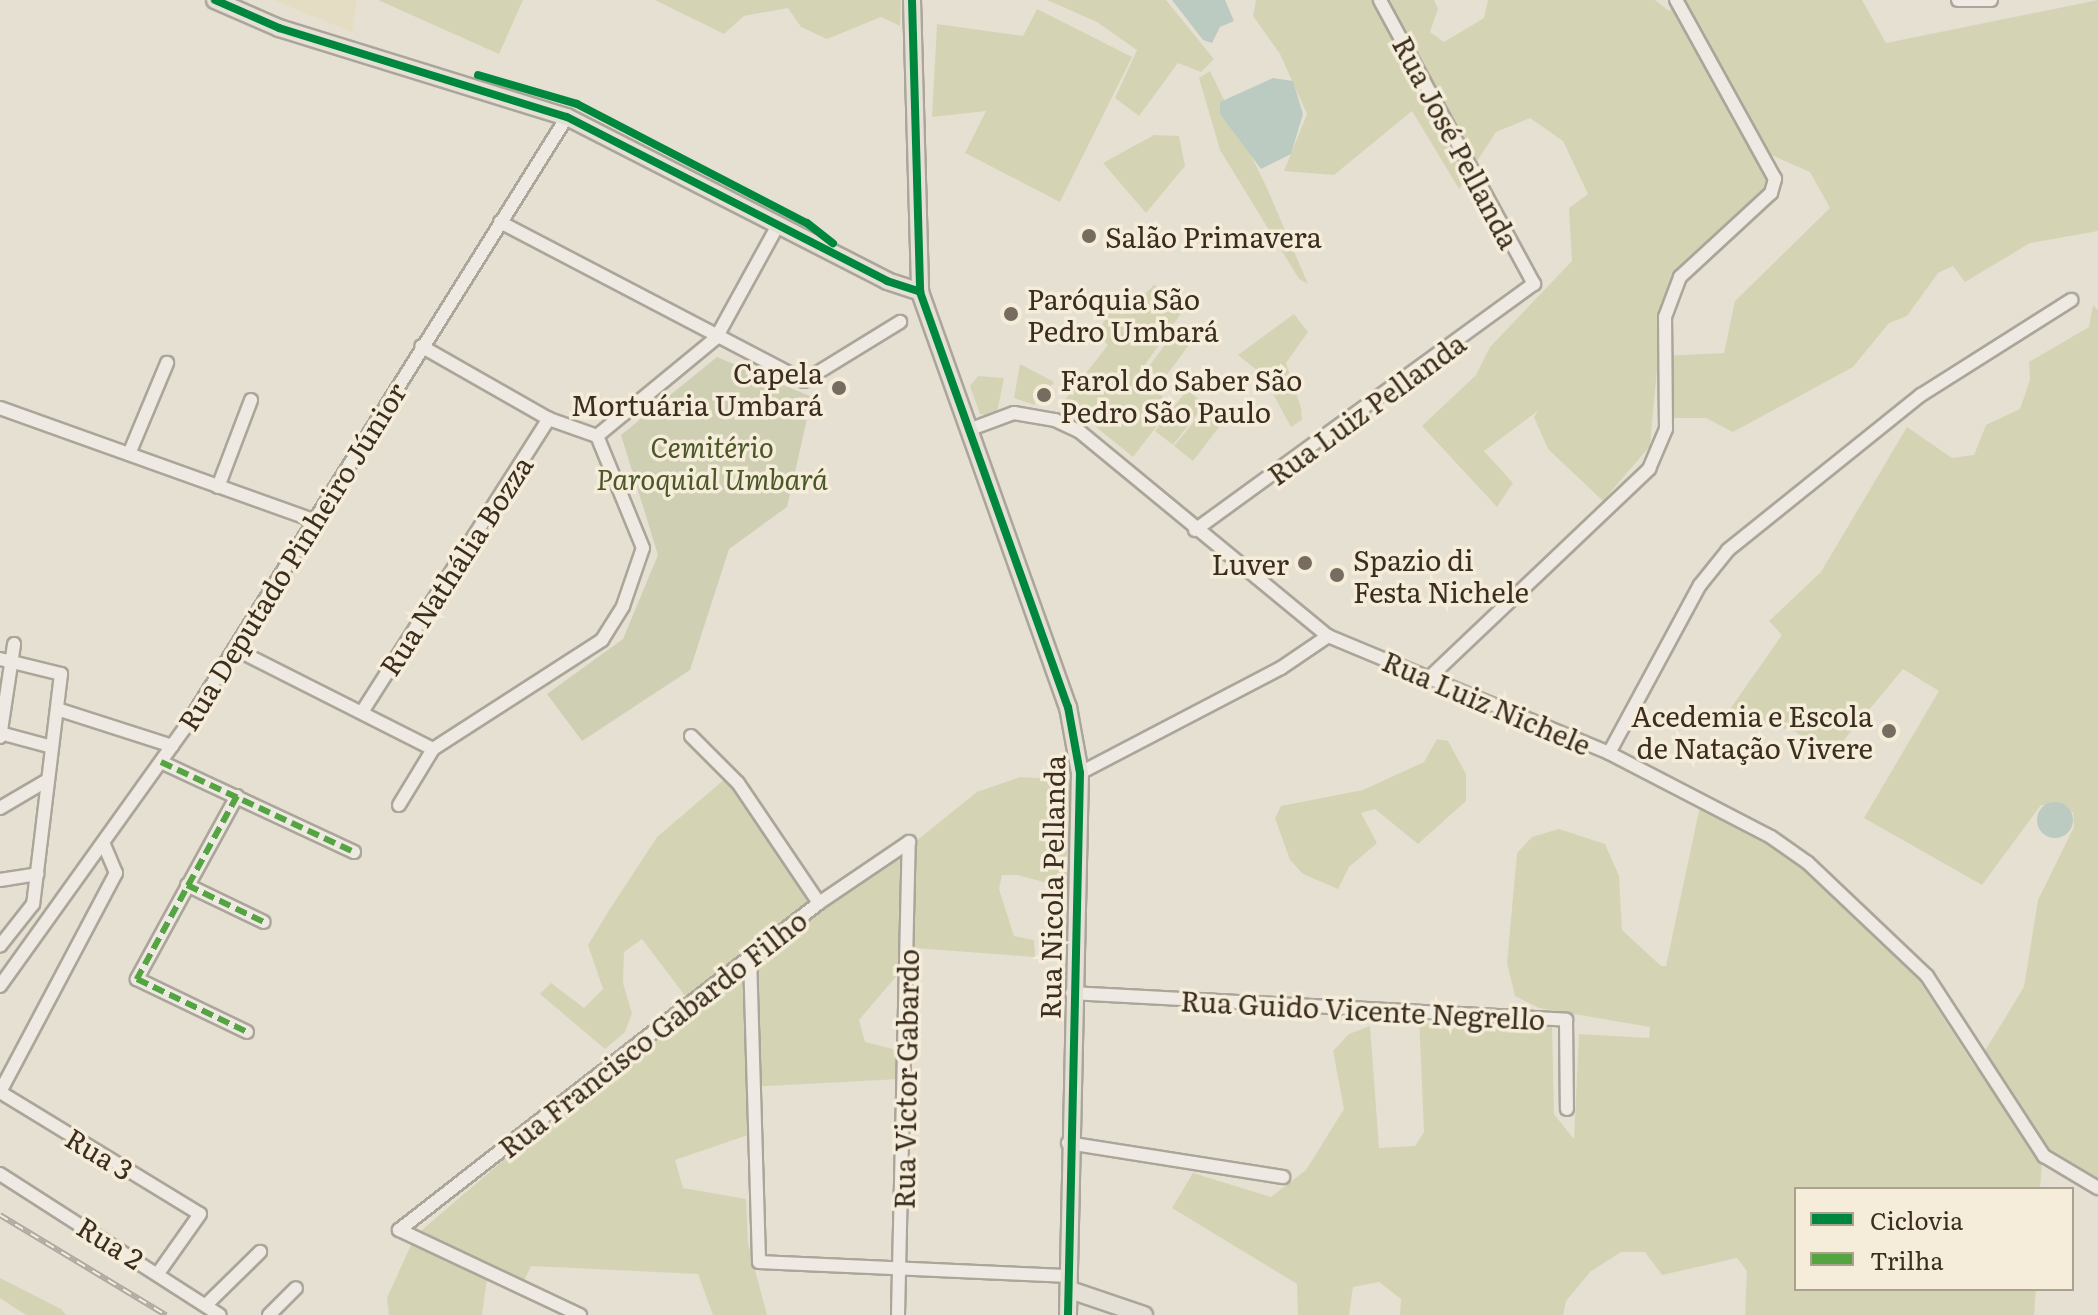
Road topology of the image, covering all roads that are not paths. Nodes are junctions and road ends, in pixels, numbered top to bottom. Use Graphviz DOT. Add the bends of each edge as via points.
graph roads {
  1 [pos="215,0"];
  2 [pos="912,0"];
  3 [pos="1380,0"];
  4 [pos="1676,0"];
  5 [pos="1958,0"];
  6 [pos="1991,0"];
  7 [pos="567,117"];
  8 [pos="500,222"];
  9 [pos="778,225"];
  10 [pos="1534,284"];
  11 [pos="920,292"];
  12 [pos="2071,300"];
  13 [pos="900,322"];
  14 [pos="716,338"];
  15 [pos="421,346"];
  16 [pos="167,363"];
  17 [pos="251,400"];
  18 [pos="0,408"];
  19 [pos="549,419"];
  20 [pos="971,429"];
  21 [pos="597,436"];
  22 [pos="129,454"];
  23 [pos="218,487"];
  24 [pos="316,521"];
  25 [pos="1195,530"];
  26 [pos="1328,636"];
  27 [pos="14,644"];
  28 [pos="235,649"];
  29 [pos="6,661"];
  30 [pos="1431,676"];
  31 [pos="57,709"];
  32 [pos="362,712"];
  33 [pos="0,734"];
  34 [pos="691,736"];
  35 [pos="172,746"];
  36 [pos="52,747"];
  37 [pos="433,749"];
  38 [pos="1609,753"];
  39 [pos="161,762"];
  40 [pos="1080,773"];
  41 [pos="46,781"];
  42 [pos="237,796"];
  43 [pos="399,805"];
  44 [pos="0,808"];
  45 [pos="909,842"];
  46 [pos="104,845"];
  47 [pos="354,852"];
  48 [pos="38,874"];
  49 [pos="0,880"];
  50 [pos="187,885"];
  51 [pos="819,903"];
  52 [pos="264,922"];
  53 [pos="0,946"];
  54 [pos="750,957"];
  55 [pos="0,986"];
  56 [pos="1072,993"];
  57 [pos="247,1032"];
  58 [pos="0,1092"];
  59 [pos="1567,1109"];
  60 [pos="1068,1143"];
  61 [pos="0,1174"];
  62 [pos="1283,1177"];
  63 [pos="2098,1188"];
  64 [pos="260,1252"];
  65 [pos="159,1272"];
  66 [pos="901,1272"];
  67 [pos="1070,1283"];
  68 [pos="296,1288"];
  69 [pos="206,1305"];
  70 [pos="220,1315"];
  71 [pos="269,1315"];
  72 [pos="580,1315"];
  73 [pos="898,1315"];
  74 [pos="1068,1315"];
  75 [pos="1144,1315"];
  1 -- 7 [label="main road" via="279,28"];
  2 -- 11 [label="main road"];
  3 -- 10 [label="street, Rua José Pellanda"];
  4 -- 30 [label="street" via="1775,179 1771,193 1680,277 1665,317 1666,429 1649,469"];
  5 -- 6 [label="street"];
  7 -- 8 [label="street, Rua Deputado Pinheiro Júnior"];
  7 -- 9 [label="main road"];
  8 -- 14 [label="street"];
  8 -- 15 [label="street, Rua Deputado Pinheiro Júnior"];
  9 -- 11 [label="main road"];
  9 -- 14 [label="street"];
  10 -- 25 [label="street, Rua Luiz Pellanda" via="1374,406"];
  11 -- 20 [label="main road, Rua Nicola Pellanda"];
  12 -- 38 [label="street" via="1921,395 1728,550 1700,585"];
  13 -- 14 [label="street" via="804,381"];
  14 -- 21 [label="street"];
  15 -- 19 [label="street"];
  15 -- 24 [label="street, Rua Deputado Pinheiro Júnior"];
  16 -- 22 [label="street"];
  17 -- 23 [label="street"];
  18 -- 22 [label="street"];
  19 -- 21 [label="street"];
  19 -- 32 [label="street, Rua Nathália Bozza"];
  20 -- 25 [label="street, Rua Luiz Nichele" via="1014,413 1055,420 1079,431"];
  20 -- 40 [label="main road, Rua Nicola Pellanda" via="1068,707"];
  21 -- 37 [label="street" via="643,548 629,592 602,640"];
  22 -- 23 [label="street"];
  23 -- 24 [label="street"];
  24 -- 28 [label="street, Rua Deputado Pinheiro Júnior"];
  25 -- 26 [label="street, Rua Luiz Nichele"];
  26 -- 30 [label="street, Rua Luiz Nichele"];
  26 -- 40 [label="street" via="1281,668"];
  27 -- 29 [label="street"];
  28 -- 32 [label="street"];
  28 -- 35 [label="street, Rua Deputado Pinheiro Júnior"];
  29 -- 31 [label="street" via="61,674"];
  29 -- 33 [label="street"];
  30 -- 38 [label="street, Rua Luiz Nichele"];
  31 -- 35 [label="street"];
  31 -- 36 [label="street"];
  32 -- 37 [label="street"];
  33 -- 36 [label="street"];
  34 -- 51 [label="street" via="738,783"];
  35 -- 39 [label="street, Rua Deputado Pinheiro Júnior"];
  36 -- 41 [label="street"];
  37 -- 43 [label="street"];
  38 -- 63 [label="street, Rua Luiz Nichele" via="1771,837 1808,863 1927,976 2044,1156"];
  39 -- 42 [label="street"];
  39 -- 46 [label="street, Rua Deputado Pinheiro Júnior"];
  40 -- 56 [label="main road, Rua Nicola Pellanda"];
  41 -- 44 [label="street"];
  41 -- 48 [label="street"];
  42 -- 47 [label="street"];
  42 -- 50 [label="street"];
  45 -- 51 [label="street, Rua Francisco Gabardo Filho"];
  45 -- 66 [label="street, Rua Victor Gabardo"];
  46 -- 55 [label="street, Rua Deputado Pinheiro Júnior"];
  46 -- 58 [label="street" via="113,856 112,884"];
  48 -- 49 [label="street"];
  48 -- 53 [label="street" via="33,904"];
  50 -- 52 [label="street"];
  50 -- 57 [label="street" via="137,979"];
  51 -- 54 [label="street, Rua Francisco Gabardo Filho"];
  54 -- 66 [label="street" via="759,1262"];
  54 -- 72 [label="street, Rua Francisco Gabardo Filho" via="399,1230"];
  56 -- 59 [label="street, Rua Guido Vicente Negrello" via="1566,1020"];
  56 -- 60 [label="main road, Rua Nicola Pellanda"];
  58 -- 65 [label="street, Rua 3" via="200,1214"];
  60 -- 62 [label="street"];
  60 -- 67 [label="main road, Rua Nicola Pellanda"];
  61 -- 65 [label="street, Rua 2"];
  64 -- 69 [label="street"];
  65 -- 69 [label="street, Rua 2"];
  66 -- 67 [label="street"];
  66 -- 73 [label="street, Rua Victor Gabardo"];
  67 -- 74 [label="main road, Rua Nicola Pellanda"];
  67 -- 75 [label="main road"];
  68 -- 71 [label="street"];
  69 -- 70 [label="street, Rua 2"];
}
